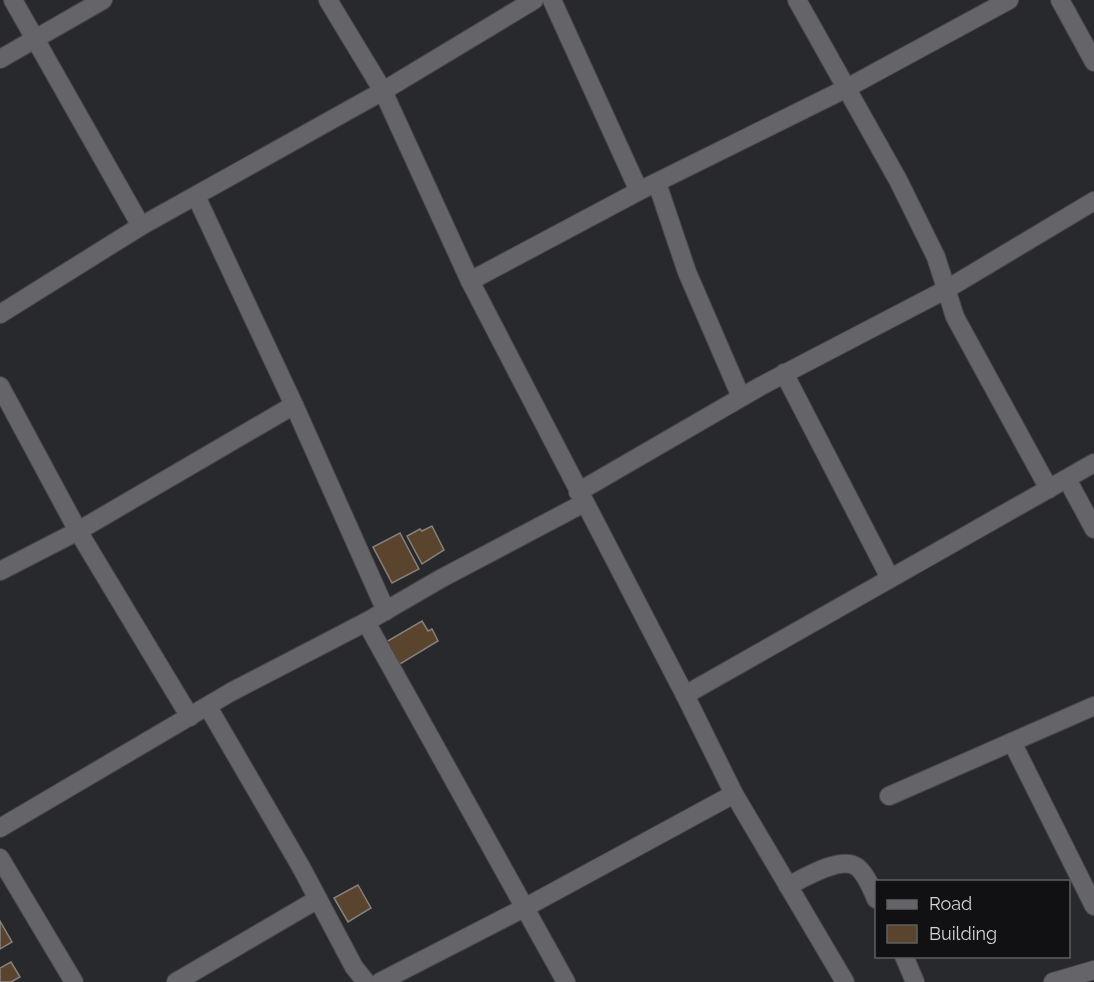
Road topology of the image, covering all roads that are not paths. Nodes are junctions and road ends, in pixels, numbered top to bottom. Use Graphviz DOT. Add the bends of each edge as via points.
graph roads {
  1 [pos="13,0"];
  2 [pos="103,0"];
  3 [pos="328,0"];
  4 [pos="534,0"];
  5 [pos="552,0"];
  6 [pos="797,0"];
  7 [pos="1009,0"];
  8 [pos="1060,0"];
  9 [pos="35,38"];
  10 [pos="0,58"];
  11 [pos="1094,62"];
  12 [pos="845,89"];
  13 [pos="383,91"];
  14 [pos="657,183"];
  15 [pos="639,191"];
  16 [pos="196,196"];
  17 [pos="1094,201"];
  18 [pos="141,226"];
  19 [pos="470,281"];
  20 [pos="947,288"];
  21 [pos="0,314"];
  22 [pos="784,373"];
  23 [pos="0,386"];
  24 [pos="741,397"];
  25 [pos="294,405"];
  26 [pos="1094,463"];
  27 [pos="1067,479"];
  28 [pos="1049,489"];
  29 [pos="581,497"];
  30 [pos="1094,529"];
  31 [pos="78,531"];
  32 [pos="0,571"];
  33 [pos="891,578"];
  34 [pos="386,611"];
  35 [pos="366,622"];
  36 [pos="685,695"];
  37 [pos="1094,706"];
  38 [pos="208,707"];
  39 [pos="190,717"];
  40 [pos="1012,742"];
  41 [pos="734,794"];
  42 [pos="889,796"];
  43 [pos="0,828"];
  44 [pos="2,866"];
  45 [pos="788,886"];
  46 [pos="875,897"];
  47 [pos="318,899"];
  48 [pos="1094,906"];
  49 [pos="526,907"];
  50 [pos="904,958"];
  51 [pos="1094,970"];
  52 [pos="74,982"];
  53 [pos="176,982"];
  54 [pos="366,982"];
  55 [pos="380,982"];
  56 [pos="566,982"];
  57 [pos="845,982"];
  58 [pos="915,982"];
  59 [pos="1053,982"];
  1 -- 9 [label="street"];
  2 -- 9 [label="street"];
  3 -- 13 [label="street"];
  4 -- 13 [label="street"];
  5 -- 15 [label="street"];
  6 -- 12 [label="street"];
  7 -- 12 [label="street"];
  8 -- 11 [label="street"];
  9 -- 10 [label="street"];
  9 -- 18 [label="street"];
  12 -- 14 [label="street"];
  12 -- 20 [label="street" via="911,206"];
  13 -- 16 [label="street"];
  13 -- 19 [label="street"];
  14 -- 15 [label="street"];
  14 -- 24 [label="street" via="687,272"];
  15 -- 19 [label="street"];
  16 -- 18 [label="street"];
  16 -- 25 [label="street"];
  17 -- 20 [label="street"];
  18 -- 21 [label="street"];
  19 -- 29 [label="street"];
  20 -- 22 [label="street"];
  20 -- 28 [label="street" via="950,307 961,330"];
  22 -- 24 [label="street"];
  22 -- 33 [label="street"];
  23 -- 31 [label="street"];
  24 -- 29 [label="street"];
  25 -- 31 [label="street"];
  25 -- 34 [label="street"];
  26 -- 27 [label="street"];
  27 -- 28 [label="street"];
  27 -- 30 [label="street"];
  28 -- 33 [label="street"];
  29 -- 34 [label="street"];
  29 -- 36 [label="street"];
  31 -- 32 [label="street"];
  31 -- 39 [label="street"];
  33 -- 36 [label="street"];
  34 -- 35 [label="street"];
  35 -- 38 [label="street"];
  35 -- 49 [label="street"];
  36 -- 41 [label="street"];
  37 -- 40 [label="street"];
  38 -- 39 [label="street"];
  38 -- 47 [label="street"];
  39 -- 43 [label="street"];
  40 -- 42 [label="street"];
  40 -- 48 [label="street"];
  41 -- 45 [label="street"];
  41 -- 49 [label="street"];
  44 -- 52 [label="street"];
  45 -- 46 [label="street" via="846,862 858,867"];
  45 -- 57 [label="street"];
  47 -- 53 [label="street"];
  47 -- 54 [label="street"];
  49 -- 55 [label="street"];
  49 -- 56 [label="street"];
  50 -- 58 [label="street"];
  51 -- 59 [label="street"];
}
